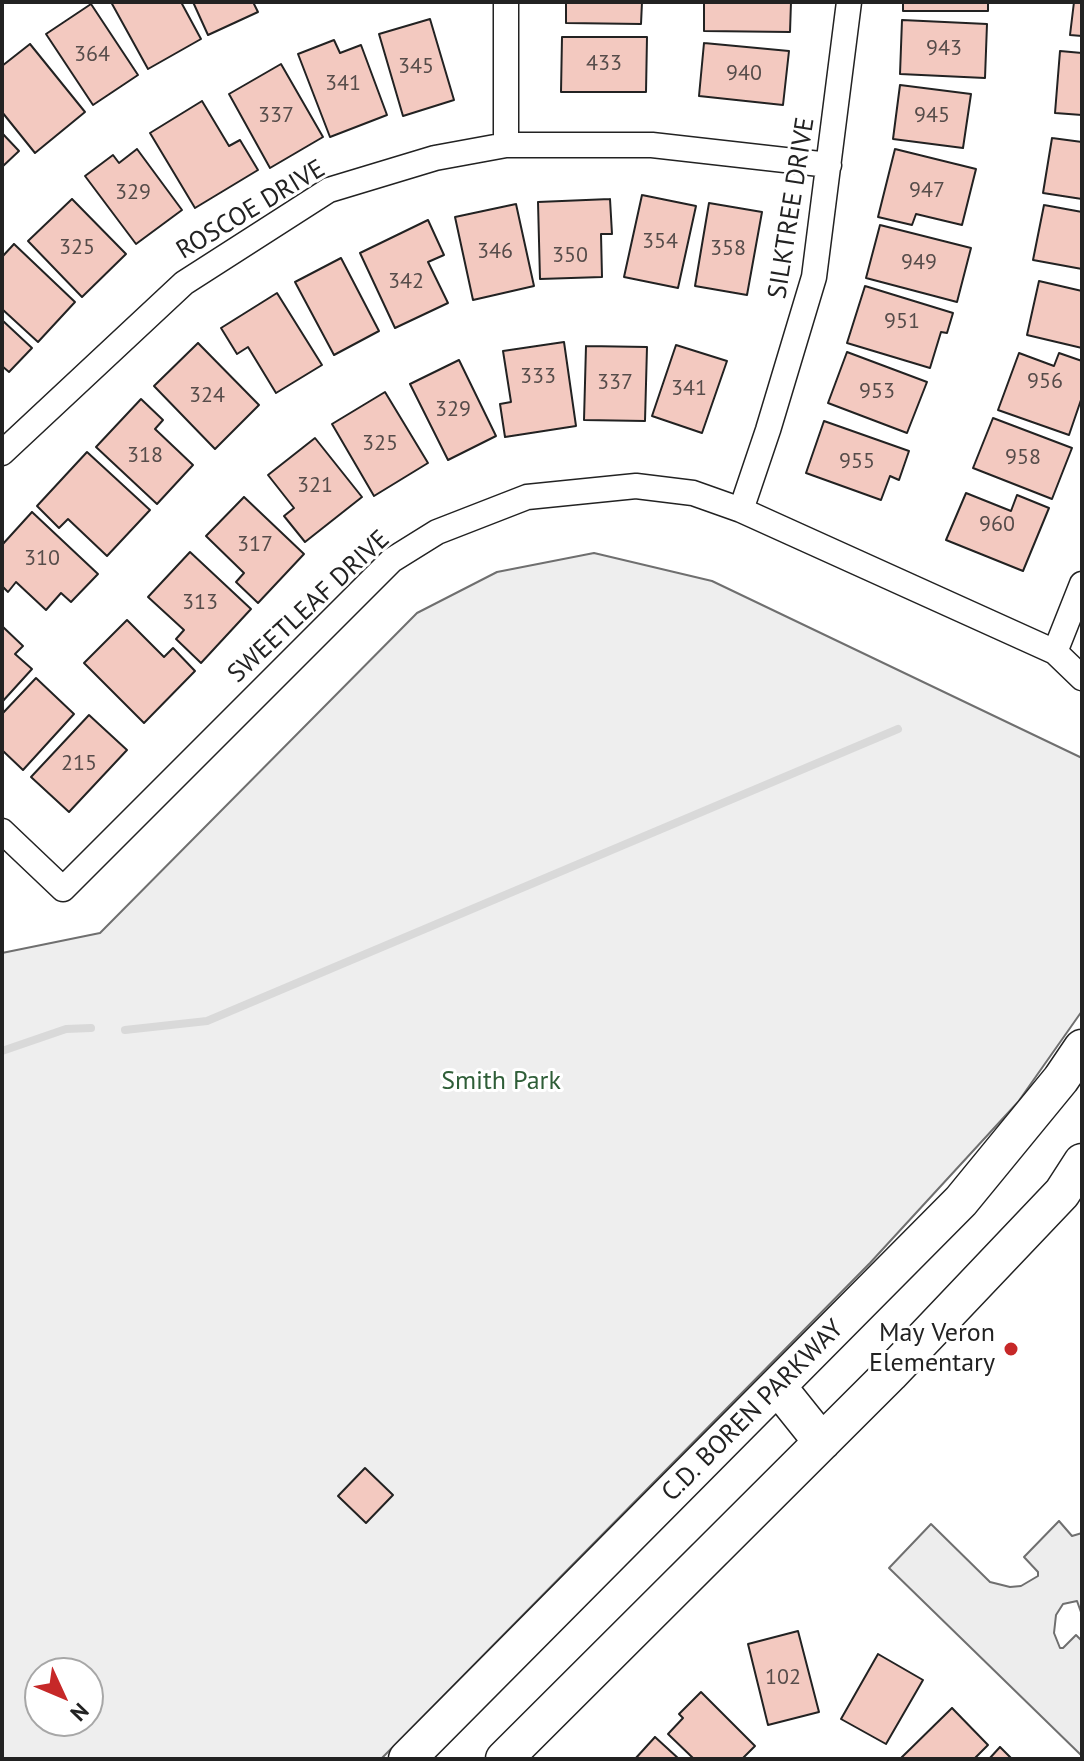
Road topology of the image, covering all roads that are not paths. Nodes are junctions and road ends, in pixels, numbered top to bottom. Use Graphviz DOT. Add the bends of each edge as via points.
graph roads {
  1 [pos="506,2"];
  2 [pos="849,2"];
  3 [pos="506,145"];
  4 [pos="829,165"];
  5 [pos="2,453"];
  6 [pos="741,510"];
  7 [pos="1082,584"];
  8 [pos="1055,652"];
  9 [pos="1082,653"];
  10 [pos="1082,678"];
  11 [pos="2,831"];
  12 [pos="1082,1048"];
  13 [pos="1082,1162"];
  14 [pos="778,1387"];
  15 [pos="822,1442"];
  16 [pos="407,1759"];
  17 [pos="504,1759"];
  1 -- 3 [label="street"];
  2 -- 4 [label="street, SILKTREE DRIVE"];
  3 -- 4 [label="street, ROSCOE DRIVE" via="652,145"];
  3 -- 5 [label="street, ROSCOE DRIVE" via="435,158 329,190 184,283"];
  4 -- 6 [label="street, SILKTREE DRIVE" via="814,277"];
  6 -- 8 [label="street, SWEETLEAF DRIVE"];
  6 -- 11 [label="street, SWEETLEAF DRIVE" via="693,493 636,486 527,497 437,532 392,560 63,889"];
  7 -- 8 [label="street"];
  8 -- 9 [label="street, SWEETLEAF DRIVE"];
  8 -- 10 [label="street, SWEETLEAF DRIVE"];
  12 -- 14 [label="street, C.D. BOREN PARKWAY" via="961,1201"];
  13 -- 15 [label="street" via="1062,1193"];
  14 -- 15 [label="street"];
  14 -- 16 [label="street, C.D. BOREN PARKWAY"];
  15 -- 17 [label="street"];
}
